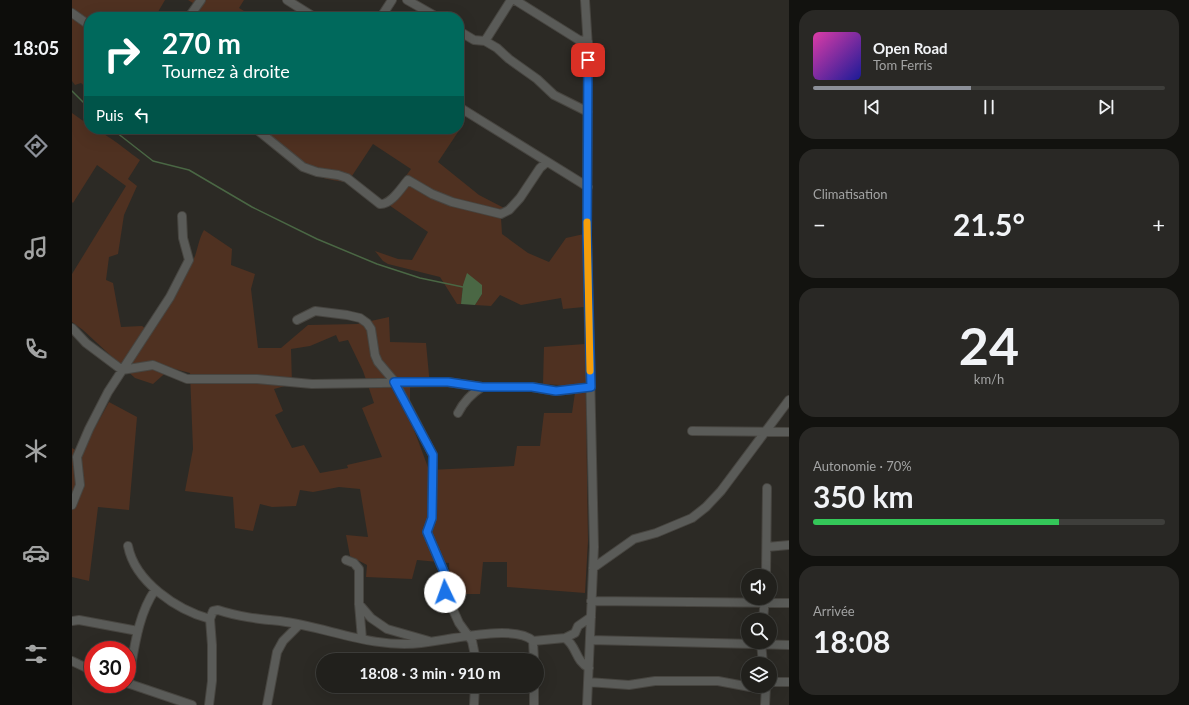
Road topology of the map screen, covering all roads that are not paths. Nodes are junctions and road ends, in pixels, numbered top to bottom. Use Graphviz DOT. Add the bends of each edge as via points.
graph roads {
  1 [pos="201,0"];
  2 [pos="287,0"];
  3 [pos="392,0"];
  4 [pos="407,0"];
  5 [pos="511,0"];
  6 [pos="515,0"];
  7 [pos="585,0"];
  8 [pos="193,12"];
  9 [pos="303,12"];
  10 [pos="384,12"];
  11 [pos="428,12"];
  12 [pos="72,13"];
  13 [pos="84,22"];
  14 [pos="464,33"];
  15 [pos="485,42"];
  16 [pos="588,42"];
  17 [pos="464,110"];
  18 [pos="588,112"];
  19 [pos="262,134"];
  20 [pos="547,162"];
  21 [pos="588,187"];
  22 [pos="182,216"];
  23 [pos="298,320"];
  24 [pos="72,328"];
  25 [pos="122,370"];
  26 [pos="394,382"];
  27 [pos="482,387"];
  28 [pos="591,387"];
  29 [pos="789,400"];
  30 [pos="458,413"];
  31 [pos="692,431"];
  32 [pos="766,432"];
  33 [pos="789,432"];
  34 [pos="767,488"];
  35 [pos="72,505"];
  36 [pos="789,545"];
  37 [pos="128,546"];
  38 [pos="767,547"];
  39 [pos="346,560"];
  40 [pos="593,568"];
  41 [pos="766,569"];
  42 [pos="155,590"];
  43 [pos="741,600"];
  44 [pos="591,601"];
  45 [pos="777,602"];
  46 [pos="789,603"];
  47 [pos="359,604"];
  48 [pos="591,617"];
  49 [pos="210,619"];
  50 [pos="72,621"];
  51 [pos="299,625"];
  52 [pos="138,631"];
  53 [pos="467,635"];
  54 [pos="565,638"];
  55 [pos="362,639"];
  56 [pos="590,640"];
  57 [pos="136,641"];
  58 [pos="534,641"];
  59 [pos="430,642"];
  60 [pos="741,644"];
  61 [pos="777,645"];
  62 [pos="789,645"];
  63 [pos="475,653"];
  64 [pos="534,653"];
  65 [pos="72,661"];
  66 [pos="84,667"];
  67 [pos="589,668"];
  68 [pos="588,682"];
  69 [pos="777,682"];
  70 [pos="789,682"];
  71 [pos="741,685"];
  72 [pos="136,686"];
  73 [pos="475,693"];
  74 [pos="534,693"];
  75 [pos="766,693"];
  76 [pos="192,705"];
  77 [pos="209,705"];
  78 [pos="267,705"];
  79 [pos="474,705"];
  80 [pos="534,705"];
  81 [pos="587,705"];
  82 [pos="765,705"];
  1 -- 8 [label="street"];
  2 -- 9 [label="street"];
  3 -- 10 [label="street"];
  4 -- 11 [label="street"];
  5 -- 15 [label="street"];
  6 -- 16 [label="street" via="579,40"];
  7 -- 16 [label="street"];
  12 -- 13 [label="street"];
  14 -- 15 [label="street" via="474,40"];
  15 -- 18 [label="street" via="498,48 554,96"];
  16 -- 18 [label="street"];
  17 -- 20 [label="street"];
  18 -- 21 [label="street"];
  19 -- 20 [label="street" via="304,167 347,178 380,204 385,205 408,180 452,202 501,214 509,210 520,198"];
  20 -- 21 [label="street"];
  21 -- 28 [label="street"];
  22 -- 25 [label="street" via="183,238 189,260 170,297"];
  23 -- 26 [label="street" via="315,311 360,318 371,329 378,362"];
  24 -- 25 [label="street" via="86,343"];
  25 -- 26 [label="street" via="153,365 187,379 257,379 312,384"];
  25 -- 35 [label="street" via="89,429 77,457 80,485"];
  26 -- 27 [label="street" via="448,382"];
  26 -- 53 [label="street" via="433,455 432,518 427,532 444,572 445,592"];
  27 -- 28 [label="street" via="532,387 556,391"];
  27 -- 30 [label="street" via="471,394"];
  28 -- 40 [label="street"];
  29 -- 32 [label="street"];
  31 -- 32 [label="street"];
  32 -- 33 [label="street"];
  32 -- 40 [label="street" via="706,507 692,518 656,534 634,539"];
  34 -- 38 [label="street"];
  36 -- 38 [label="street"];
  37 -- 42 [label="street" via="130,556"];
  38 -- 41 [label="street"];
  39 -- 47 [label="street" via="354,563 359,569"];
  40 -- 44 [label="street"];
  42 -- 49 [label="street" via="198,616"];
  42 -- 52 [label="street" via="147,600"];
  43 -- 44 [label="street"];
  44 -- 48 [label="street"];
  45 -- 46 [label="street"];
  47 -- 55 [label="street"];
  47 -- 59 [label="street" via="371,618 387,629"];
  48 -- 54 [label="street" via="578,626 575,633"];
  48 -- 56 [label="street"];
  49 -- 51 [label="street" via="213,611 218,610 258,620"];
  49 -- 77 [label="street" via="212,666"];
  50 -- 52 [label="street" via="79,620"];
  51 -- 55 [label="street"];
  51 -- 78 [label="street" via="283,641 277,652"];
  52 -- 57 [label="street"];
  53 -- 58 [label="street" via="506,633"];
  53 -- 59 [label="street"];
  53 -- 63 [label="street" via="472,641"];
  54 -- 58 [label="street"];
  54 -- 67 [label="street" via="579,661"];
  55 -- 59 [label="street" via="402,644"];
  56 -- 60 [label="street"];
  56 -- 67 [label="street"];
  58 -- 64 [label="street"];
  61 -- 62 [label="street"];
  65 -- 66 [label="street"];
  67 -- 68 [label="street"];
  68 -- 71 [label="street" via="629,685 655,681 718,681"];
  68 -- 81 [label="street"];
  69 -- 70 [label="street"];
  72 -- 76 [label="street"];
  73 -- 79 [label="street"];
  74 -- 80 [label="street"];
  75 -- 82 [label="street"];
}
